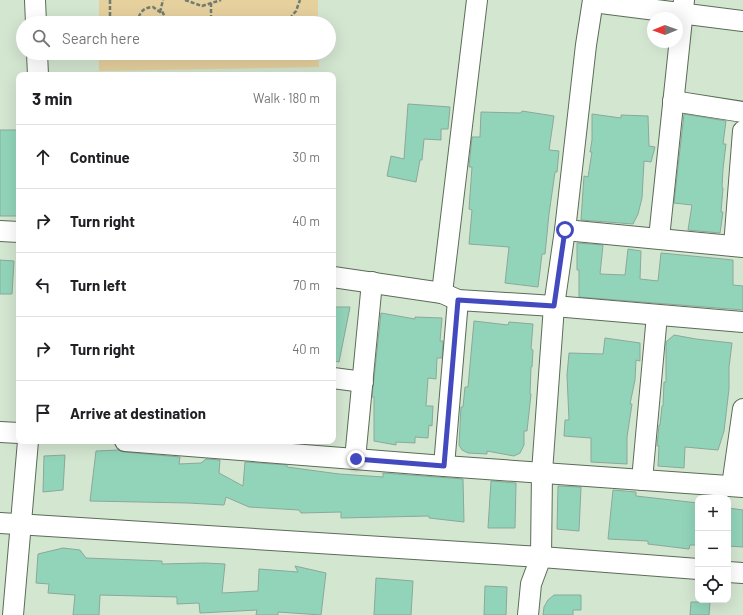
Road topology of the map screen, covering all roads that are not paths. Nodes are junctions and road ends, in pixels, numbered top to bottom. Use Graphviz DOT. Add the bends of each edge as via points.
graph roads {
  1 [pos="35,0"];
  2 [pos="477,0"];
  3 [pos="593,1"];
  4 [pos="683,6"];
  5 [pos="36,16"];
  6 [pos="743,21"];
  7 [pos="37,60"];
  8 [pos="38,72"];
  9 [pos="673,101"];
  10 [pos="743,112"];
  11 [pos="743,131"];
  12 [pos="565,230"];
  13 [pos="0,231"];
  14 [pos="16,232"];
  15 [pos="659,238"];
  16 [pos="738,246"];
  17 [pos="336,277"];
  18 [pos="372,282"];
  19 [pos="450,297"];
  20 [pos="554,306"];
  21 [pos="658,315"];
  22 [pos="743,322"];
  23 [pos="336,378"];
  24 [pos="363,382"];
  25 [pos="743,409"];
  26 [pos="0,432"];
  27 [pos="16,433"];
  28 [pos="28,444"];
  29 [pos="168,444"];
  30 [pos="356,459"];
  31 [pos="444,466"];
  32 [pos="542,472"];
  33 [pos="642,480"];
  34 [pos="738,486"];
  35 [pos="0,523"];
  36 [pos="22,523"];
  37 [pos="541,557"];
  38 [pos="695,569"];
  39 [pos="731,572"];
  40 [pos="743,573"];
  41 [pos="13,615"];
  42 [pos="528,615"];
  1 -- 5 [label="street"];
  2 -- 19 [label="street"];
  3 -- 4 [label="street"];
  3 -- 12 [label="street"];
  4 -- 6 [label="street"];
  4 -- 9 [label="street"];
  7 -- 8 [label="street"];
  9 -- 10 [label="street"];
  9 -- 15 [label="street"];
  11 -- 16 [label="street"];
  12 -- 15 [label="street"];
  12 -- 20 [label="street"];
  13 -- 14 [label="street"];
  15 -- 16 [label="street"];
  17 -- 18 [label="street"];
  18 -- 19 [label="street"];
  18 -- 24 [label="street"];
  19 -- 20 [label="street"];
  19 -- 31 [label="street"];
  20 -- 21 [label="street"];
  20 -- 32 [label="street"];
  21 -- 22 [label="street"];
  21 -- 33 [label="street"];
  23 -- 24 [label="street"];
  24 -- 30 [label="street"];
  25 -- 34 [label="street"];
  26 -- 27 [label="street"];
  28 -- 36 [label="street"];
  29 -- 30 [label="street"];
  30 -- 31 [label="street"];
  31 -- 32 [label="street"];
  32 -- 33 [label="street"];
  32 -- 37 [label="street"];
  33 -- 34 [label="street"];
  35 -- 36 [label="street"];
  36 -- 37 [label="street"];
  36 -- 41 [label="street"];
  37 -- 38 [label="street"];
  37 -- 42 [label="street" via="532,584"];
  39 -- 40 [label="street"];
}
